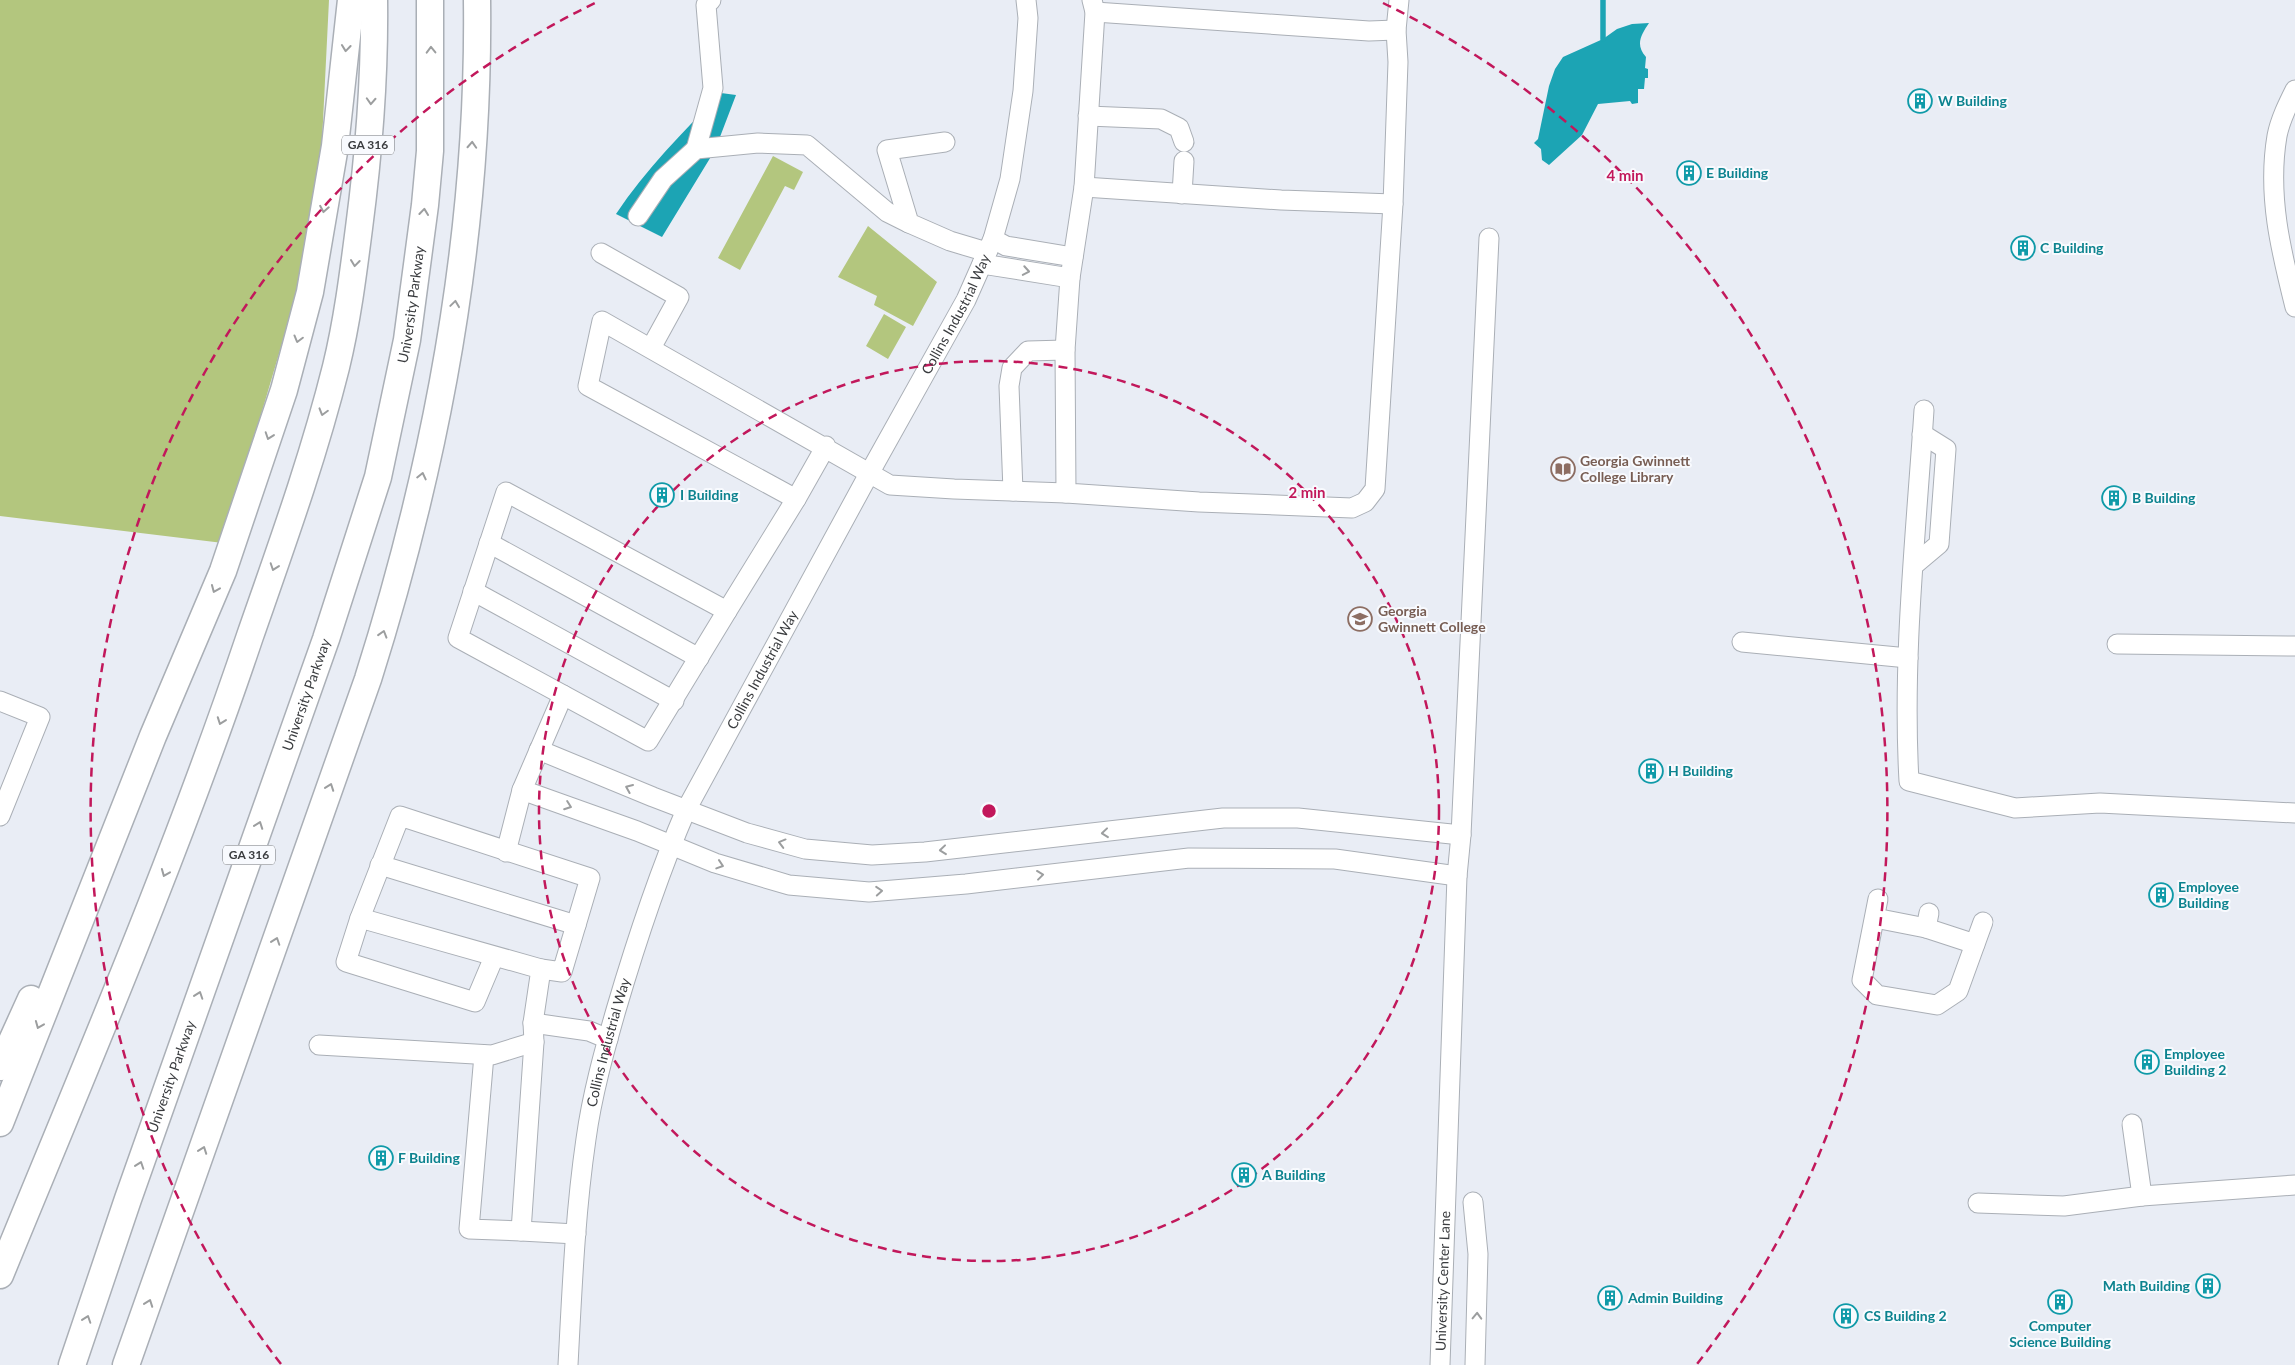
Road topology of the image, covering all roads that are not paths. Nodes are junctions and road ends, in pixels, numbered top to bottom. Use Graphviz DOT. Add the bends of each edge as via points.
graph roads {
  1 [pos="351,0"];
  2 [pos="374,0"];
  3 [pos="430,0"];
  4 [pos="477,0"];
  5 [pos="711,0"];
  6 [pos="1026,0"];
  7 [pos="1399,0"];
  8 [pos="1093,6"];
  9 [pos="1396,30"];
  10 [pos="2295,90"];
  11 [pos="1088,116"];
  12 [pos="945,142"];
  13 [pos="696,149"];
  14 [pos="1084,187"];
  15 [pos="1182,194"];
  16 [pos="1392,204"];
  17 [pos="638,216"];
  18 [pos="909,223"];
  19 [pos="1489,238"];
  20 [pos="987,252"];
  21 [pos="602,253"];
  22 [pos="1073,257"];
  23 [pos="1070,278"];
  24 [pos="2295,307"];
  25 [pos="651,348"];
  26 [pos="1065,350"];
  27 [pos="1924,410"];
  28 [pos="826,446"];
  29 [pos="870,472"];
  30 [pos="1013,491"];
  31 [pos="1066,493"];
  32 [pos="796,499"];
  33 [pos="489,543"];
  34 [pos="473,591"];
  35 [pos="727,611"];
  36 [pos="1742,642"];
  37 [pos="2116,644"];
  38 [pos="2295,646"];
  39 [pos="700,658"];
  40 [pos="1908,658"];
  41 [pos="564,695"];
  42 [pos="0,701"];
  43 [pos="674,701"];
  44 [pos="153,736"];
  45 [pos="538,750"];
  46 [pos="522,790"];
  47 [pos="686,810"];
  48 [pos="2295,813"];
  49 [pos="0,816"];
  50 [pos="1462,835"];
  51 [pos="671,844"];
  52 [pos="506,852"];
  53 [pos="380,865"];
  54 [pos="1457,876"];
  55 [pos="1878,899"];
  56 [pos="360,918"];
  57 [pos="1875,918"];
  58 [pos="1983,922"];
  59 [pos="576,926"];
  60 [pos="1975,944"];
  61 [pos="494,957"];
  62 [pos="541,969"];
  63 [pos="533,1022"];
  64 [pos="608,1039"];
  65 [pos="534,1042"];
  66 [pos="318,1045"];
  67 [pos="484,1054"];
  68 [pos="0,1067"];
  69 [pos="0,1123"];
  70 [pos="2132,1124"];
  71 [pos="2295,1185"];
  72 [pos="2142,1196"];
  73 [pos="1473,1202"];
  74 [pos="1978,1203"];
  75 [pos="521,1231"];
  76 [pos="576,1234"];
  77 [pos="0,1275"];
  78 [pos="72,1365"];
  79 [pos="126,1365"];
  80 [pos="568,1365"];
  81 [pos="1440,1365"];
  82 [pos="1475,1365"];
  1 -- 44 [label="highway, one-way" via="335,146 310,292 284,390 223,571"];
  2 -- 77 [label="highway, GA 316, one-way" via="371,116 352,288 336,366 304,482 184,824"];
  78 -- 3 [label="highway, University Parkway / GA 316, one-way" via="354,557 378,477 407,340 430,151"];
  79 -- 4 [label="highway, one-way" via="393,600 448,352 469,194"];
  5 -- 13 [label="street" via="706,5 713,88"];
  6 -- 20 [label="street, Collins Industrial Way" via="1028,18 1023,91 1010,179"];
  7 -- 9 [label="street"];
  8 -- 9 [label="street" via="1369,31"];
  8 -- 11 [label="street"];
  9 -- 16 [label="street" via="1398,62"];
  10 -- 24 [label="street" via="2277,136 2274,212"];
  11 -- 14 [label="street"];
  11 -- 15 [label="street" via="1161,119 1179,128 1184,152"];
  12 -- 18 [label="street" via="887,150"];
  13 -- 17 [label="street" via="663,179"];
  13 -- 18 [label="street" via="758,143 807,145 886,212"];
  14 -- 15 [label="street"];
  14 -- 22 [label="street"];
  15 -- 16 [label="street"];
  16 -- 31 [label="street" via="1375,489 1365,502 1352,508"];
  18 -- 20 [label="street" via="950,241"];
  19 -- 50 [label="street, University Center Lane"];
  20 -- 22 [label="street" via="1006,246"];
  20 -- 23 [label="street, one-way"];
  20 -- 29 [label="street, Collins Industrial Way" via="966,300"];
  21 -- 25 [label="street" via="680,298"];
  22 -- 23 [label="street"];
  23 -- 26 [label="street"];
  25 -- 28 [label="street"];
  25 -- 32 [label="street" via="602,321 588,386"];
  26 -- 30 [label="street" via="1028,351 1012,368 1009,386"];
  26 -- 31 [label="street"];
  27 -- 40 [label="street"];
  28 -- 29 [label="street"];
  28 -- 32 [label="street"];
  29 -- 30 [label="street" via="890,484"];
  29 -- 47 [label="street, Collins Industrial Way"];
  30 -- 31 [label="street"];
  32 -- 35 [label="street"];
  33 -- 34 [label="street"];
  33 -- 35 [label="street" via="506,492"];
  33 -- 39 [label="street"];
  34 -- 41 [label="street" via="458,638"];
  34 -- 43 [label="street"];
  35 -- 39 [label="street"];
  36 -- 40 [label="street"];
  37 -- 38 [label="street"];
  39 -- 43 [label="street"];
  40 -- 48 [label="street" via="1906,737 1909,782 2015,808 2100,803"];
  41 -- 43 [label="street" via="648,742"];
  41 -- 45 [label="street"];
  42 -- 49 [label="street" via="40,717"];
  44 -- 68 [label="highway"];
  44 -- 69 [label="highway, one-way"];
  45 -- 46 [label="street"];
  47 -- 45 [label="street, one-way"];
  46 -- 51 [label="street, one-way"];
  46 -- 52 [label="street"];
  50 -- 47 [label="street, one-way" via="1298,818 1223,818 1153,828 872,855 805,849 747,833"];
  47 -- 51 [label="street, Collins Industrial Way"];
  50 -- 54 [label="street, University Center Lane"];
  51 -- 54 [label="street, one-way" via="715,864 789,885 869,892 1189,858 1335,858"];
  51 -- 64 [label="street, Collins Industrial Way" via="636,941"];
  52 -- 53 [label="street" via="400,816"];
  52 -- 59 [label="street" via="590,878"];
  53 -- 56 [label="street"];
  53 -- 59 [label="street"];
  54 -- 81 [label="street, University Center Lane"];
  55 -- 57 [label="street"];
  56 -- 61 [label="street"];
  56 -- 61 [label="street" via="346,962 475,1002"];
  57 -- 60 [label="street" via="1927,921"];
  57 -- 60 [label="street" via="1862,980 1877,995 1937,1005 1958,990"];
  58 -- 60 [label="street"];
  59 -- 62 [label="street" via="562,972"];
  61 -- 62 [label="street"];
  62 -- 63 [label="street"];
  63 -- 64 [label="street" via="589,1032"];
  63 -- 65 [label="street"];
  64 -- 76 [label="street, Collins Industrial Way" via="586,1138"];
  65 -- 67 [label="street" via="492,1055"];
  65 -- 75 [label="street"];
  66 -- 67 [label="street"];
  67 -- 75 [label="street" via="469,1229"];
  70 -- 72 [label="street"];
  71 -- 72 [label="street"];
  72 -- 74 [label="street" via="2064,1206"];
  82 -- 73 [label="street, University Center Lane, one-way" via="1478,1254"];
  75 -- 76 [label="street"];
  76 -- 80 [label="street, Collins Industrial Way"];
}
